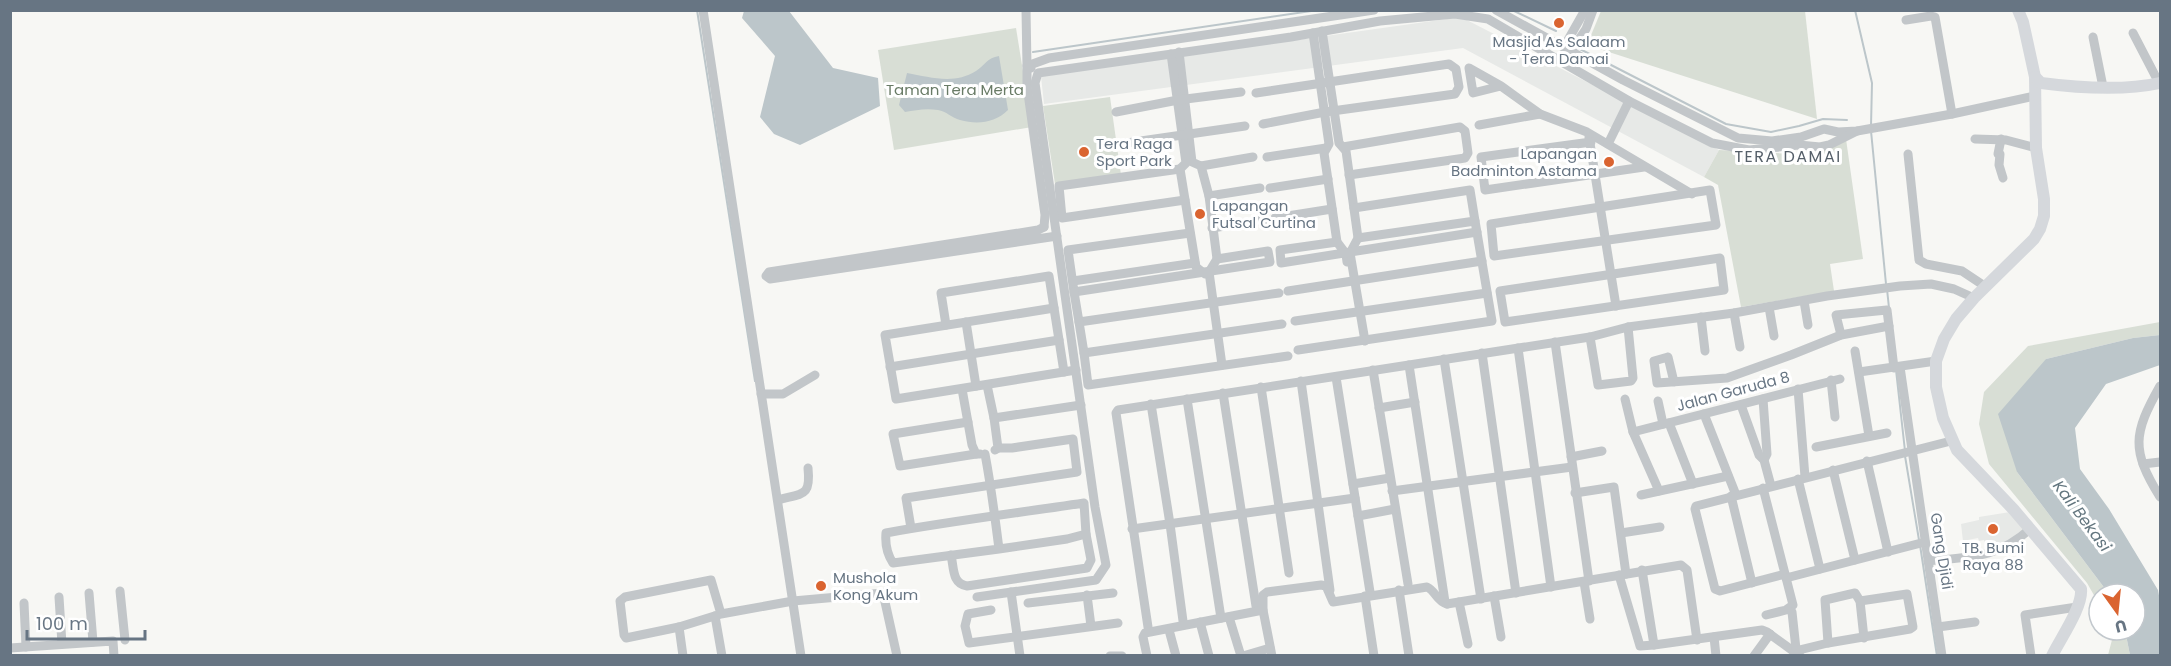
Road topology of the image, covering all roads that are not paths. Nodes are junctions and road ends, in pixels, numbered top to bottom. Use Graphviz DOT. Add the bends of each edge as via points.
graph roads {
  1 [pos="703,10"];
  2 [pos="1026,10"];
  3 [pos="1374,10"];
  4 [pos="1496,10"];
  5 [pos="1585,10"];
  6 [pos="1593,10"];
  7 [pos="2018,10"];
  8 [pos="1906,20"];
  9 [pos="1317,32"];
  10 [pos="2133,33"];
  11 [pos="2093,37"];
  12 [pos="1568,49"];
  13 [pos="1175,53"];
  14 [pos="1027,66"];
  15 [pos="1038,73"];
  16 [pos="2035,77"];
  17 [pos="1325,82"];
  18 [pos="2160,83"];
  19 [pos="1501,86"];
  20 [pos="2103,87"];
  21 [pos="1241,92"];
  22 [pos="1256,93"];
  23 [pos="2035,96"];
  24 [pos="1182,100"];
  25 [pos="1629,101"];
  26 [pos="1329,111"];
  27 [pos="1116,112"];
  28 [pos="1540,114"];
  29 [pos="1952,114"];
  30 [pos="1263,124"];
  31 [pos="1479,125"];
  32 [pos="1245,126"];
  33 [pos="1857,131"];
  34 [pos="1587,132"];
  35 [pos="1185,135"];
  36 [pos="1975,139"];
  37 [pos="2001,139"];
  38 [pos="1591,142"];
  39 [pos="1120,144"];
  40 [pos="1608,144"];
  41 [pos="1341,145"];
  42 [pos="1328,146"];
  43 [pos="2036,148"];
  44 [pos="1908,154"];
  45 [pos="1253,157"];
  46 [pos="1267,157"];
  47 [pos="1190,165"];
  48 [pos="1644,166"];
  49 [pos="1596,174"];
  50 [pos="1349,175"];
  51 [pos="2003,178"];
  52 [pos="1328,179"];
  53 [pos="1692,194"];
  54 [pos="1209,196"];
  55 [pos="1185,200"];
  56 [pos="1354,208"];
  57 [pos="1600,208"];
  58 [pos="1332,209"];
  59 [pos="1275,218"];
  60 [pos="1264,220"];
  61 [pos="1475,221"];
  62 [pos="1044,226"];
  63 [pos="1212,228"];
  64 [pos="1477,232"];
  65 [pos="1190,233"];
  66 [pos="1057,237"];
  67 [pos="1358,238"];
  68 [pos="1604,240"];
  69 [pos="1337,242"];
  70 [pos="1348,253"];
  71 [pos="1217,259"];
  72 [pos="1482,261"];
  73 [pos="1195,263"];
  74 [pos="1207,273"];
  75 [pos="1610,274"];
  76 [pos="1073,281"];
  77 [pos="1353,282"];
  78 [pos="1986,287"];
  79 [pos="1074,292"];
  80 [pos="1487,293"];
  81 [pos="1974,298"];
  82 [pos="1804,301"];
  83 [pos="1211,303"];
  84 [pos="1616,306"];
  85 [pos="1769,307"];
  86 [pos="1054,308"];
  87 [pos="1871,311"];
  88 [pos="1358,313"];
  89 [pos="1734,313"];
  90 [pos="1701,317"];
  91 [pos="1295,321"];
  92 [pos="966,322"];
  93 [pos="1079,322"];
  94 [pos="1282,324"];
  95 [pos="946,325"];
  96 [pos="1808,325"];
  97 [pos="1889,326"];
  98 [pos="1628,327"];
  99 [pos="1873,328"];
  100 [pos="1215,333"];
  101 [pos="1841,335"];
  102 [pos="1774,336"];
  103 [pos="1590,337"];
  104 [pos="1059,340"];
  105 [pos="1363,341"];
  106 [pos="1555,342"];
  107 [pos="1740,347"];
  108 [pos="1518,348"];
  109 [pos="1298,350"];
  110 [pos="1705,351"];
  111 [pos="1855,351"];
  112 [pos="1084,353"];
  113 [pos="1482,353"];
  114 [pos="971,354"];
  115 [pos="1288,356"];
  116 [pos="1444,359"];
  117 [pos="1936,361"];
  118 [pos="1220,365"];
  119 [pos="1409,365"];
  120 [pos="890,367"];
  121 [pos="1897,368"];
  122 [pos="1076,370"];
  123 [pos="1373,370"];
  124 [pos="1064,372"];
  125 [pos="1859,372"];
  126 [pos="815,375"];
  127 [pos="1336,377"];
  128 [pos="1302,381"];
  129 [pos="1674,382"];
  130 [pos="987,385"];
  131 [pos="976,386"];
  132 [pos="2160,386"];
  133 [pos="1261,387"];
  134 [pos="962,388"];
  135 [pos="1798,389"];
  136 [pos="1223,393"];
  137 [pos="761,394"];
  138 [pos="1187,399"];
  139 [pos="1625,399"];
  140 [pos="1763,399"];
  141 [pos="1658,401"];
  142 [pos="1414,402"];
  143 [pos="1151,404"];
  144 [pos="1081,405"];
  145 [pos="1741,405"];
  146 [pos="1379,408"];
  147 [pos="1704,414"];
  148 [pos="1835,417"];
  149 [pos="994,418"];
  150 [pos="968,422"];
  151 [pos="1666,424"];
  152 [pos="1634,432"];
  153 [pos="1887,433"];
  154 [pos="1869,436"];
  155 [pos="1951,441"];
  156 [pos="1816,447"];
  157 [pos="998,448"];
  158 [pos="1602,451"];
  159 [pos="1911,451"];
  160 [pos="981,454"];
  161 [pos="1764,460"];
  162 [pos="1867,461"];
  163 [pos="1572,462"];
  164 [pos="2160,462"];
  165 [pos="2143,464"];
  166 [pos="808,468"];
  167 [pos="1833,470"];
  168 [pos="1535,471"];
  169 [pos="1500,476"];
  170 [pos="1728,476"];
  171 [pos="1390,478"];
  172 [pos="1802,478"];
  173 [pos="1463,481"];
  174 [pos="991,484"];
  175 [pos="1353,484"];
  176 [pos="1693,484"];
  177 [pos="1428,486"];
  178 [pos="1767,487"];
  179 [pos="1392,491"];
  180 [pos="1659,491"];
  181 [pos="1575,493"];
  182 [pos="1641,495"];
  183 [pos="1733,496"];
  184 [pos="2160,497"];
  185 [pos="1355,498"];
  186 [pos="778,500"];
  187 [pos="1318,503"];
  188 [pos="1279,508"];
  189 [pos="1395,509"];
  190 [pos="1242,513"];
  191 [pos="1358,516"];
  192 [pos="995,517"];
  193 [pos="1207,518"];
  194 [pos="1170,524"];
  195 [pos="1660,527"];
  196 [pos="911,528"];
  197 [pos="1132,529"];
  198 [pos="2030,529"];
  199 [pos="1621,533"];
  200 [pos="1086,534"];
  201 [pos="1925,543"];
  202 [pos="999,549"];
  203 [pos="1888,552"];
  204 [pos="951,555"];
  205 [pos="1855,560"];
  206 [pos="1928,561"];
  207 [pos="1820,569"];
  208 [pos="1642,570"];
  209 [pos="1289,573"];
  210 [pos="1622,575"];
  211 [pos="1786,576"];
  212 [pos="1586,582"];
  213 [pos="1752,583"];
  214 [pos="1408,584"];
  215 [pos="1551,587"];
  216 [pos="1399,590"];
  217 [pos="120,591"];
  218 [pos="1011,592"];
  219 [pos="89,593"];
  220 [pos="1113,593"];
  221 [pos="1516,593"];
  222 [pos="1368,594"];
  223 [pos="1088,595"];
  224 [pos="1331,596"];
  225 [pos="1494,596"];
  226 [pos="59,597"];
  227 [pos="976,597"];
  228 [pos="1481,599"];
  229 [pos="793,601"];
  230 [pos="1860,601"];
  231 [pos="1459,602"];
  232 [pos="24,603"];
  233 [pos="1028,603"];
  234 [pos="1447,604"];
  235 [pos="2077,607"];
  236 [pos="1259,608"];
  237 [pos="991,610"];
  238 [pos="1792,612"];
  239 [pos="718,615"];
  240 [pos="1766,615"];
  241 [pos="1225,617"];
  242 [pos="1590,619"];
  243 [pos="1183,621"];
  244 [pos="1200,622"];
  245 [pos="1975,622"];
  246 [pos="1118,623"];
  247 [pos="1091,626"];
  248 [pos="679,627"];
  249 [pos="1148,627"];
  250 [pos="1938,627"];
  251 [pos="1169,630"];
  252 [pos="1770,634"];
  253 [pos="1017,635"];
  254 [pos="1500,637"];
  255 [pos="1714,637"];
  256 [pos="136,638"];
  257 [pos="1864,638"];
  258 [pos="125,640"];
  259 [pos="1697,640"];
  260 [pos="113,641"];
  261 [pos="93,642"];
  262 [pos="1828,643"];
  263 [pos="63,644"];
  264 [pos="1467,644"];
  265 [pos="1670,644"];
  266 [pos="1654,645"];
  267 [pos="26,647"];
  268 [pos="10,648"];
  269 [pos="1641,651"];
  270 [pos="1271,652"];
  271 [pos="1797,652"];
  272 [pos="114,656"];
  273 [pos="683,656"];
  274 [pos="722,656"];
  275 [pos="801,656"];
  276 [pos="897,656"];
  277 [pos="1020,656"];
  278 [pos="1110,656"];
  279 [pos="1122,656"];
  280 [pos="1147,656"];
  281 [pos="1176,656"];
  282 [pos="1209,656"];
  283 [pos="1242,656"];
  284 [pos="1374,656"];
  285 [pos="1409,656"];
  286 [pos="1672,656"];
  287 [pos="1716,656"];
  288 [pos="1754,656"];
  289 [pos="1942,656"];
  290 [pos="2031,656"];
  291 [pos="2052,656"];
  1 -- 137 [label="street"];
  2 -- 14 [label="street"];
  3 -- 14 [label="street" via="1049,58"];
  4 -- 12 [label="street"];
  5 -- 12 [label="street"];
  6 -- 12 [label="street" via="1586,29"];
  7 -- 16 [label="street"];
  8 -- 29 [label="street" via="1931,16 1936,19"];
  9 -- 13 [label="street"];
  9 -- 17 [label="street"];
  9 -- 25 [label="street" via="1415,17 1475,16 1488,19"];
  10 -- 18 [label="street"];
  11 -- 20 [label="street"];
  12 -- 33 [label="street" via="1738,138 1772,141 1824,129"];
  13 -- 15 [label="street"];
  13 -- 24 [label="street"];
  14 -- 15 [label="street"];
  14 -- 62 [label="street"];
  15 -- 66 [label="street" via="1035,83"];
  16 -- 20 [label="street" via="2041,83"];
  16 -- 23 [label="street"];
  17 -- 22 [label="street"];
  17 -- 26 [label="street"];
  17 -- 26 [label="street" via="1449,64 1456,69 1459,87 1455,94"];
  18 -- 20 [label="street"];
  19 -- 28 [label="street"];
  21 -- 24 [label="street"];
  23 -- 29 [label="street"];
  23 -- 43 [label="street"];
  24 -- 27 [label="street"];
  24 -- 35 [label="street"];
  25 -- 33 [label="street" via="1712,143 1730,148 1820,147"];
  25 -- 40 [label="street"];
  26 -- 30 [label="street"];
  26 -- 41 [label="street"];
  26 -- 42 [label="street"];
  28 -- 31 [label="street"];
  28 -- 34 [label="street"];
  29 -- 33 [label="street"];
  32 -- 35 [label="street"];
  34 -- 38 [label="street"];
  34 -- 40 [label="street"];
  35 -- 39 [label="street"];
  35 -- 47 [label="street"];
  36 -- 37 [label="street"];
  37 -- 43 [label="street"];
  37 -- 51 [label="street" via="1998,154"];
  38 -- 49 [label="street"];
  38 -- 49 [label="street" via="1481,158 1485,190"];
  40 -- 48 [label="street"];
  41 -- 42 [label="street"];
  41 -- 50 [label="street" via="1346,152"];
  41 -- 50 [label="street" via="1460,127 1465,131 1465,158"];
  42 -- 46 [label="street"];
  42 -- 52 [label="street" via="1324,153"];
  43 -- 78 [label="street" via="2044,199 2040,229"];
  44 -- 78 [label="street" via="1919,260 1962,271"];
  45 -- 47 [label="street"];
  47 -- 54 [label="street"];
  47 -- 55 [label="street"];
  47 -- 55 [label="street" via="1059,186 1062,218"];
  48 -- 49 [label="street"];
  48 -- 53 [label="street"];
  49 -- 57 [label="street"];
  50 -- 56 [label="street"];
  52 -- 54 [label="street"];
  52 -- 58 [label="street"];
  53 -- 57 [label="street"];
  53 -- 68 [label="street" via="1710,190 1716,225"];
  54 -- 63 [label="street"];
  55 -- 65 [label="street"];
  56 -- 61 [label="street" via="1470,190"];
  56 -- 67 [label="street"];
  57 -- 68 [label="street"];
  57 -- 68 [label="street" via="1491,224 1494,256"];
  58 -- 59 [label="street"];
  58 -- 69 [label="street"];
  60 -- 63 [label="street"];
  61 -- 64 [label="street"];
  61 -- 67 [label="street"];
  62 -- 66 [label="street"];
  62 -- 66 [label="street" via="769,272 766,276 770,279"];
  63 -- 71 [label="street"];
  64 -- 70 [label="street"];
  64 -- 72 [label="street"];
  65 -- 73 [label="street"];
  65 -- 76 [label="street" via="1068,249"];
  66 -- 122 [label="street"];
  67 -- 70 [label="street"];
  68 -- 75 [label="street"];
  69 -- 70 [label="street"];
  69 -- 70 [label="street" via="1280,250 1281,263"];
  70 -- 77 [label="street"];
  71 -- 74 [label="street"];
  71 -- 74 [label="street" via="1268,250 1270,261"];
  72 -- 77 [label="street"];
  72 -- 80 [label="street"];
  73 -- 74 [label="street"];
  73 -- 76 [label="street"];
  74 -- 79 [label="street"];
  74 -- 83 [label="street"];
  75 -- 84 [label="street"];
  75 -- 84 [label="street" via="1720,258 1724,290"];
  75 -- 84 [label="street" via="1500,291 1505,322"];
  76 -- 79 [label="street"];
  77 -- 83 [label="street"];
  77 -- 88 [label="street"];
  78 -- 81 [label="street"];
  79 -- 93 [label="street"];
  80 -- 88 [label="street"];
  80 -- 105 [label="street" via="1492,321"];
  81 -- 82 [label="street" via="1931,284 1876,288"];
  81 -- 117 [label="street" via="1956,319"];
  82 -- 85 [label="street"];
  82 -- 96 [label="street"];
  83 -- 93 [label="street"];
  83 -- 100 [label="street"];
  85 -- 89 [label="street"];
  85 -- 102 [label="street"];
  86 -- 92 [label="street"];
  86 -- 95 [label="street" via="1049,276 1016,281 941,293"];
  86 -- 104 [label="street"];
  87 -- 97 [label="street, Gang Djidi" via="1887,310"];
  87 -- 99 [label="street"];
  87 -- 101 [label="street" via="1836,315"];
  88 -- 91 [label="street"];
  88 -- 105 [label="street"];
  89 -- 90 [label="street"];
  89 -- 107 [label="street"];
  90 -- 98 [label="street" via="1668,326"];
  90 -- 110 [label="street"];
  92 -- 95 [label="street"];
  92 -- 114 [label="street"];
  93 -- 112 [label="street"];
  94 -- 100 [label="street"];
  95 -- 120 [label="street" via="885,335"];
  97 -- 99 [label="street"];
  97 -- 121 [label="street, Gang Djidi"];
  98 -- 103 [label="street"];
  98 -- 103 [label="street" via="1631,381 1598,384"];
  99 -- 101 [label="street"];
  100 -- 112 [label="street"];
  100 -- 118 [label="street"];
  101 -- 129 [label="street" via="1727,378"];
  103 -- 106 [label="street"];
  104 -- 114 [label="street"];
  104 -- 124 [label="street"];
  105 -- 109 [label="street"];
  106 -- 108 [label="street"];
  106 -- 163 [label="street"];
  108 -- 113 [label="street"];
  108 -- 168 [label="street"];
  111 -- 125 [label="street"];
  112 -- 118 [label="street" via="1088,385"];
  113 -- 116 [label="street"];
  113 -- 169 [label="street"];
  114 -- 120 [label="street"];
  114 -- 131 [label="street"];
  115 -- 118 [label="street"];
  116 -- 119 [label="street"];
  116 -- 173 [label="street"];
  117 -- 121 [label="street"];
  117 -- 155 [label="street" via="1936,387"];
  119 -- 123 [label="street"];
  119 -- 142 [label="street"];
  120 -- 134 [label="street" via="896,399"];
  121 -- 125 [label="street"];
  121 -- 159 [label="street, Gang Djidi"];
  122 -- 124 [label="street"];
  122 -- 144 [label="street"];
  123 -- 127 [label="street"];
  123 -- 146 [label="street"];
  124 -- 130 [label="street"];
  125 -- 154 [label="street"];
  126 -- 137 [label="street" via="783,394"];
  127 -- 128 [label="street"];
  127 -- 175 [label="street"];
  128 -- 133 [label="street"];
  128 -- 187 [label="street"];
  130 -- 131 [label="street"];
  130 -- 149 [label="street"];
  131 -- 134 [label="street"];
  132 -- 165 [label="street" via="2140,424 2139,451"];
  133 -- 136 [label="street"];
  133 -- 188 [label="street"];
  134 -- 150 [label="street"];
  135 -- 140 [label="street, Jalan Garuda 8"];
  135 -- 148 [label="street, Jalan Garuda 8" via="1835,380"];
  135 -- 172 [label="street"];
  136 -- 138 [label="street"];
  136 -- 190 [label="street"];
  137 -- 186 [label="street"];
  138 -- 143 [label="street"];
  138 -- 193 [label="street"];
  139 -- 152 [label="street"];
  140 -- 145 [label="street, Jalan Garuda 8"];
  140 -- 161 [label="street" via="1767,454"];
  141 -- 151 [label="street"];
  142 -- 146 [label="street"];
  142 -- 177 [label="street"];
  143 -- 194 [label="street"];
  143 -- 197 [label="street" via="1116,413"];
  144 -- 149 [label="street"];
  144 -- 218 [label="street" via="1106,565 1096,580"];
  145 -- 147 [label="street, Jalan Garuda 8"];
  145 -- 161 [label="street"];
  146 -- 171 [label="street"];
  147 -- 151 [label="street, Jalan Garuda 8"];
  147 -- 170 [label="street"];
  149 -- 157 [label="street"];
  150 -- 160 [label="street" via="972,445"];
  150 -- 160 [label="street" via="893,434 900,466"];
  151 -- 152 [label="street, Jalan Garuda 8"];
  151 -- 176 [label="street"];
  152 -- 180 [label="street"];
  153 -- 154 [label="street"];
  154 -- 156 [label="street"];
  155 -- 159 [label="street"];
  155 -- 198 [label="street" via="1962,458 1991,483"];
  157 -- 160 [label="street" via="989,455"];
  157 -- 174 [label="street" via="1073,439 1077,472"];
  158 -- 163 [label="street"];
  159 -- 162 [label="street"];
  159 -- 201 [label="street, Gang Djidi"];
  160 -- 174 [label="street"];
  161 -- 178 [label="street"];
  162 -- 167 [label="street"];
  162 -- 203 [label="street"];
  163 -- 168 [label="street"];
  163 -- 181 [label="street"];
  164 -- 165 [label="street"];
  165 -- 184 [label="street"];
  166 -- 186 [label="street" via="808,489"];
  167 -- 172 [label="street"];
  167 -- 205 [label="street"];
  168 -- 169 [label="street"];
  168 -- 215 [label="street"];
  169 -- 173 [label="street"];
  169 -- 221 [label="street"];
  170 -- 176 [label="street"];
  170 -- 183 [label="street"];
  171 -- 175 [label="street"];
  171 -- 179 [label="street"];
  172 -- 178 [label="street"];
  172 -- 207 [label="street"];
  173 -- 177 [label="street"];
  173 -- 228 [label="street"];
  174 -- 192 [label="street"];
  174 -- 196 [label="street" via="906,498"];
  175 -- 185 [label="street"];
  176 -- 180 [label="street"];
  177 -- 179 [label="street"];
  177 -- 234 [label="street" via="1443,599"];
  178 -- 183 [label="street"];
  178 -- 211 [label="street"];
  179 -- 189 [label="street"];
  180 -- 182 [label="street"];
  181 -- 199 [label="street" via="1614,487"];
  181 -- 212 [label="street"];
  183 -- 213 [label="street"];
  183 -- 213 [label="street" via="1696,507 1713,586 1720,591"];
  185 -- 187 [label="street"];
  185 -- 191 [label="street"];
  186 -- 229 [label="street"];
  187 -- 188 [label="street"];
  187 -- 224 [label="street"];
  188 -- 190 [label="street"];
  188 -- 209 [label="street"];
  189 -- 191 [label="street"];
  189 -- 214 [label="street"];
  190 -- 193 [label="street"];
  190 -- 236 [label="street"];
  191 -- 222 [label="street"];
  192 -- 196 [label="street"];
  192 -- 200 [label="street" via="1084,503"];
  192 -- 202 [label="street"];
  193 -- 194 [label="street"];
  193 -- 241 [label="street"];
  194 -- 197 [label="street"];
  194 -- 243 [label="street"];
  195 -- 199 [label="street"];
  196 -- 204 [label="street" via="886,533 888,556 893,563"];
  197 -- 249 [label="street"];
  198 -- 206 [label="street" via="1988,554"];
  198 -- 235 [label="street" via="2079,586"];
  199 -- 210 [label="street"];
  200 -- 202 [label="street"];
  200 -- 204 [label="street" via="1091,560 1087,568 967,586 956,580"];
  201 -- 203 [label="street"];
  201 -- 206 [label="street, Gang Djidi"];
  202 -- 204 [label="street"];
  203 -- 205 [label="street"];
  205 -- 207 [label="street"];
  206 -- 250 [label="street, Gang Djidi"];
  207 -- 211 [label="street"];
  208 -- 210 [label="street"];
  208 -- 259 [label="street" via="1681,565 1686,568"];
  208 -- 266 [label="street"];
  210 -- 212 [label="street"];
  210 -- 269 [label="street"];
  211 -- 213 [label="street"];
  211 -- 240 [label="street" via="1793,606"];
  212 -- 215 [label="street"];
  212 -- 242 [label="street"];
  215 -- 221 [label="street"];
  216 -- 222 [label="street"];
  216 -- 234 [label="street" via="1427,587 1437,600"];
  216 -- 285 [label="street"];
  217 -- 258 [label="street"];
  218 -- 227 [label="street"];
  218 -- 253 [label="street"];
  219 -- 261 [label="street"];
  220 -- 223 [label="street"];
  221 -- 225 [label="street"];
  222 -- 224 [label="street" via="1333,602"];
  222 -- 284 [label="street"];
  223 -- 233 [label="street"];
  223 -- 247 [label="street"];
  224 -- 236 [label="street" via="1326,586 1321,585 1267,592"];
  225 -- 228 [label="street"];
  225 -- 254 [label="street"];
  226 -- 263 [label="street"];
  228 -- 231 [label="street"];
  229 -- 239 [label="street"];
  229 -- 275 [label="street"];
  229 -- 276 [label="street" via="883,593"];
  230 -- 257 [label="street"];
  230 -- 257 [label="street" via="1907,594 1913,626"];
  230 -- 262 [label="street" via="1855,593 1825,600"];
  231 -- 234 [label="street"];
  231 -- 264 [label="street"];
  232 -- 267 [label="street"];
  235 -- 290 [label="street" via="2025,615"];
  235 -- 291 [label="street"];
  236 -- 241 [label="street"];
  236 -- 270 [label="street"];
  237 -- 253 [label="street" via="968,614 965,626 969,643"];
  238 -- 271 [label="street"];
  239 -- 248 [label="street"];
  239 -- 248 [label="street" via="711,580 621,599 625,637"];
  239 -- 274 [label="street"];
  241 -- 244 [label="street"];
  241 -- 283 [label="street"];
  244 -- 251 [label="street"];
  244 -- 282 [label="street"];
  245 -- 250 [label="street"];
  246 -- 247 [label="street"];
  247 -- 253 [label="street"];
  248 -- 273 [label="street"];
  250 -- 289 [label="street, Gang Djidi"];
  251 -- 280 [label="street" via="1145,633"];
  251 -- 281 [label="street"];
  252 -- 255 [label="street" via="1762,630"];
  252 -- 271 [label="street"];
  252 -- 288 [label="street"];
  253 -- 277 [label="street"];
  255 -- 259 [label="street"];
  255 -- 287 [label="street"];
  256 -- 258 [label="street"];
  257 -- 262 [label="street"];
  258 -- 260 [label="street"];
  259 -- 265 [label="street"];
  260 -- 261 [label="street"];
  260 -- 272 [label="street"];
  261 -- 263 [label="street"];
  262 -- 271 [label="street"];
  263 -- 267 [label="street"];
  265 -- 266 [label="street"];
  265 -- 286 [label="street"];
  266 -- 269 [label="street"];
  267 -- 268 [label="street"];
  270 -- 283 [label="street"];
  278 -- 279 [label="street"];
}
